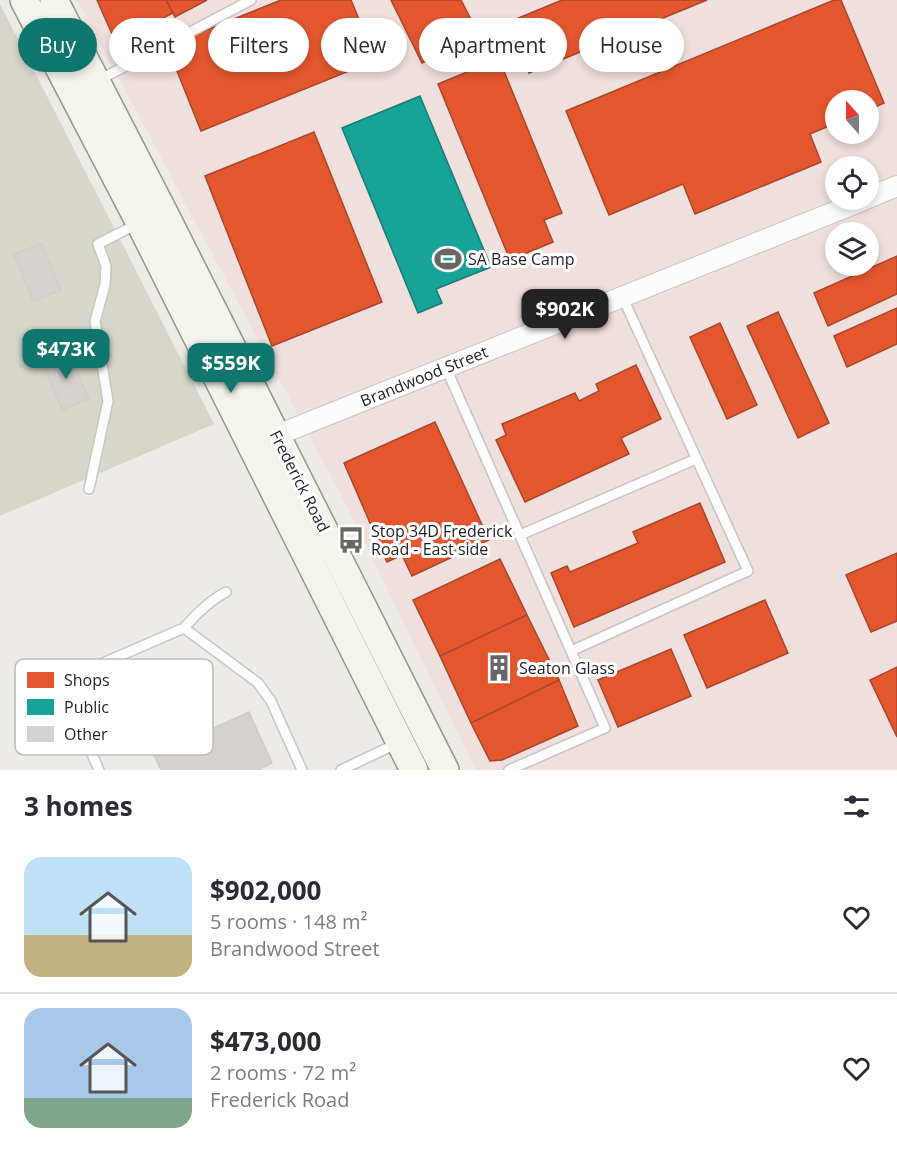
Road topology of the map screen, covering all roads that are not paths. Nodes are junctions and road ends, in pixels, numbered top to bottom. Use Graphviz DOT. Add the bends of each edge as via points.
graph roads {
  1 [pos="24,0"];
  2 [pos="54,0"];
  3 [pos="251,0"];
  4 [pos="97,82"];
  5 [pos="897,186"];
  6 [pos="879,193"];
  7 [pos="839,210"];
  8 [pos="152,217"];
  9 [pos="622,296"];
  10 [pos="446,368"];
  11 [pos="277,435"];
  12 [pos="251,446"];
  13 [pos="696,459"];
  14 [pos="89,489"];
  15 [pos="520,536"];
  16 [pos="226,592"];
  17 [pos="184,628"];
  18 [pos="571,651"];
  19 [pos="112,659"];
  20 [pos="400,742"];
  21 [pos="92,755"];
  22 [pos="99,770"];
  23 [pos="302,770"];
  24 [pos="342,770"];
  25 [pos="414,770"];
  26 [pos="445,770"];
  27 [pos="509,770"];
  1 -- 8 [label="main road, Frederick Road"];
  2 -- 4 [label="main road, Frederick Road"];
  3 -- 4 [label="lane"];
  4 -- 8 [label="main road, Frederick Road"];
  5 -- 6 [label="street"];
  7 -- 9 [label="street, Brandwood Street"];
  8 -- 11 [label="main road, Frederick Road"];
  8 -- 12 [label="main road, Frederick Road"];
  8 -- 14 [label="lane" via="98,244 106,266 95,321 108,401"];
  9 -- 10 [label="street, Brandwood Street"];
  9 -- 13 [label="lane"];
  10 -- 11 [label="street, Brandwood Street"];
  10 -- 15 [label="lane"];
  11 -- 12 [label="street, Brandwood Street"];
  11 -- 26 [label="main road, Frederick Road"];
  12 -- 20 [label="main road, Frederick Road"];
  13 -- 15 [label="lane"];
  13 -- 18 [label="lane" via="748,572"];
  15 -- 18 [label="lane"];
  16 -- 17 [label="lane" via="206,605"];
  17 -- 19 [label="lane"];
  17 -- 23 [label="lane" via="258,683 271,701"];
  18 -- 27 [label="lane" via="605,728"];
  20 -- 24 [label="lane"];
  20 -- 25 [label="main road, Frederick Road"];
  21 -- 22 [label="lane"];
}
